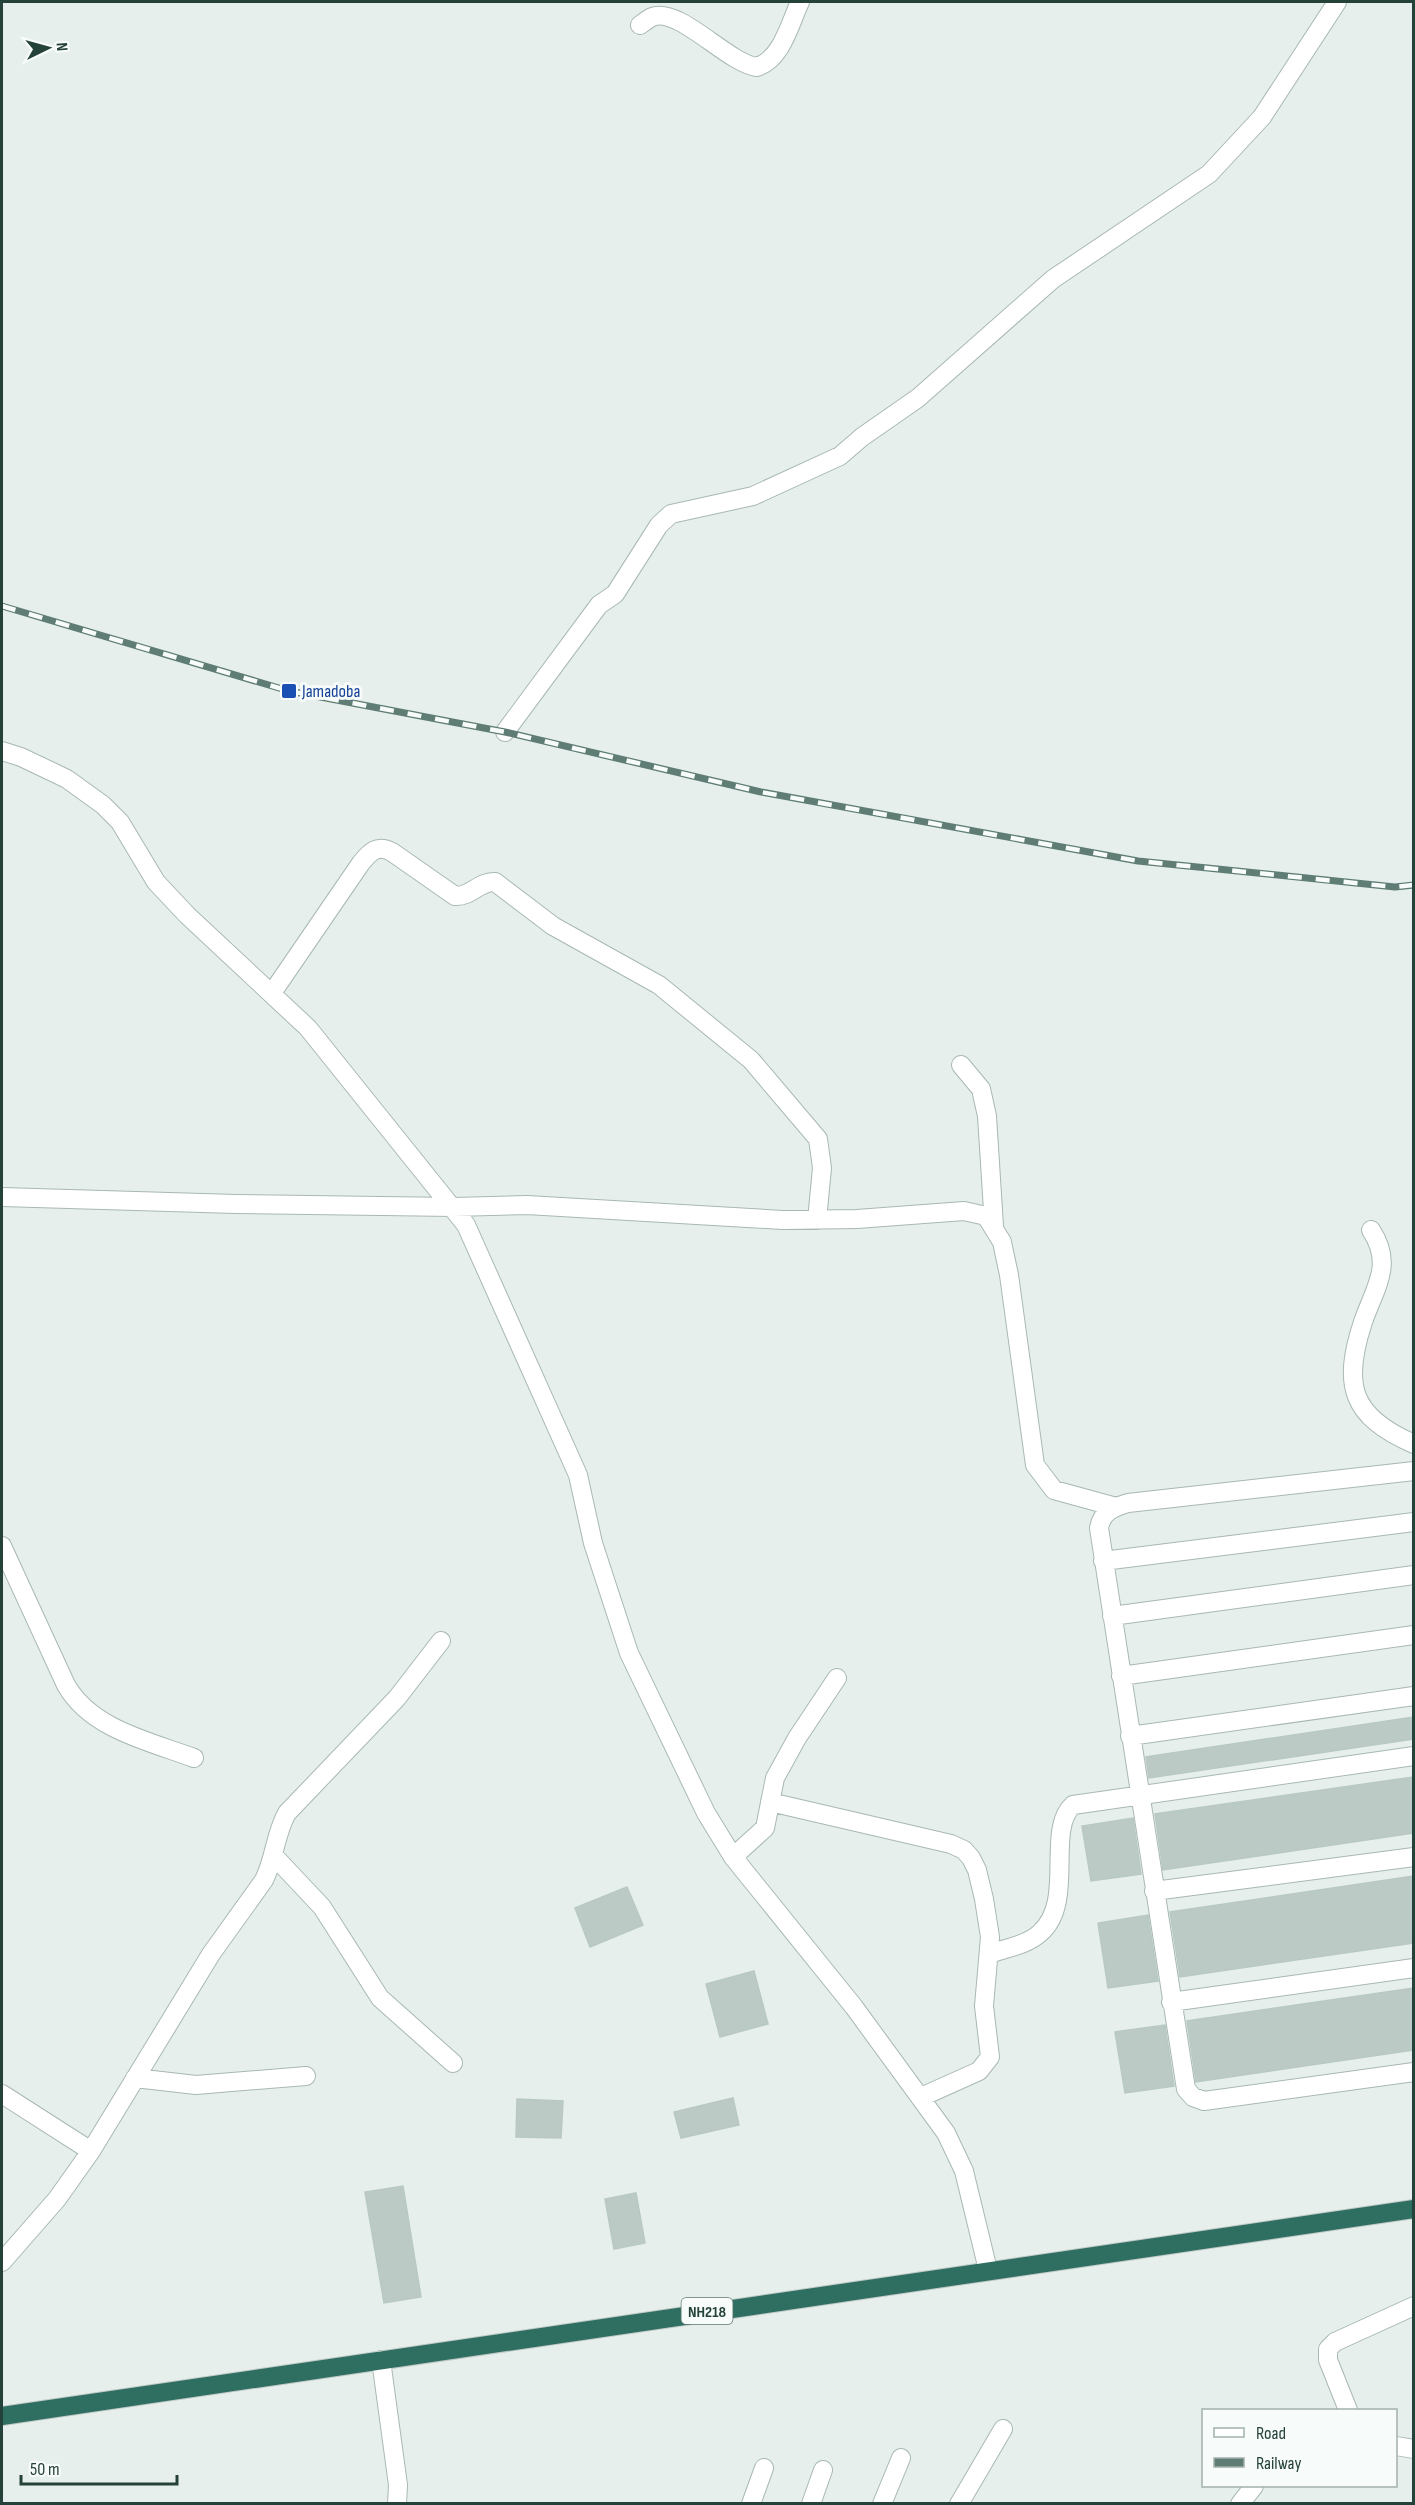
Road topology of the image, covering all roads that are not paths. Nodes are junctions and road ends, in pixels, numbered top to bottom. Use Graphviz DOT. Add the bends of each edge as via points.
graph roads {
  1 [pos="800,2"];
  2 [pos="1337,2"];
  3 [pos="640,25"];
  4 [pos="505,732"];
  5 [pos="2,752"];
  6 [pos="272,993"];
  7 [pos="961,1065"];
  8 [pos="2,1197"];
  9 [pos="454,1207"];
  10 [pos="817,1220"];
  11 [pos="994,1226"];
  12 [pos="1371,1230"];
  13 [pos="1413,1444"];
  14 [pos="1413,1470"];
  15 [pos="1116,1507"];
  16 [pos="1413,1522"];
  17 [pos="2,1546"];
  18 [pos="1103,1561"];
  19 [pos="1413,1575"];
  20 [pos="1112,1616"];
  21 [pos="1413,1635"];
  22 [pos="441,1641"];
  23 [pos="1121,1676"];
  24 [pos="837,1678"];
  25 [pos="1413,1696"];
  26 [pos="1130,1736"];
  27 [pos="1413,1756"];
  28 [pos="194,1758"];
  29 [pos="1138,1794"];
  30 [pos="770,1802"];
  31 [pos="273,1855"];
  32 [pos="733,1857"];
  33 [pos="1413,1857"];
  34 [pos="1154,1891"];
  35 [pos="989,1954"];
  36 [pos="1413,1968"];
  37 [pos="1171,2002"];
  38 [pos="453,2063"];
  39 [pos="1413,2072"];
  40 [pos="306,2076"];
  41 [pos="135,2078"];
  42 [pos="2,2094"];
  43 [pos="921,2097"];
  44 [pos="91,2151"];
  45 [pos="1413,2209"];
  46 [pos="2,2262"];
  47 [pos="988,2270"];
  48 [pos="1413,2306"];
  49 [pos="381,2360"];
  50 [pos="1348,2409"];
  51 [pos="2,2416"];
  52 [pos="1003,2429"];
  53 [pos="1397,2446"];
  54 [pos="1413,2449"];
  55 [pos="901,2458"];
  56 [pos="764,2468"];
  57 [pos="823,2470"];
  58 [pos="1253,2487"];
  59 [pos="397,2504"];
  60 [pos="751,2504"];
  61 [pos="811,2504"];
  62 [pos="882,2504"];
  63 [pos="959,2504"];
  64 [pos="1240,2504"];
  1 -- 3 [label="street" via="782,44 757,67 738,60 677,20 663,15"];
  2 -- 4 [label="street" via="1262,117 1209,174 1053,279 918,399 840,456 753,496 671,514 659,525 615,594 599,605"];
  5 -- 6 [label="street" via="43,766 103,805 129,835 156,882"];
  6 -- 9 [label="street" via="333,1056"];
  6 -- 10 [label="street" via="361,863 377,848 392,852 454,896 495,882 553,926 659,985 751,1060 818,1139 822,1168"];
  7 -- 11 [label="street" via="981,1089 987,1116"];
  8 -- 9 [label="street"];
  9 -- 10 [label="street" via="556,1206"];
  9 -- 32 [label="street" via="476,1241 578,1475 593,1543 633,1663 706,1813"];
  10 -- 11 [label="street" via="964,1211 986,1216"];
  11 -- 15 [label="street" via="1009,1275 1035,1465 1054,1490"];
  12 -- 13 [label="street" via="1381,1245 1383,1264 1357,1346 1354,1387 1361,1407 1374,1423"];
  14 -- 15 [label="street"];
  15 -- 18 [label="street" via="1101,1518"];
  16 -- 18 [label="street"];
  17 -- 28 [label="street" via="66,1685 80,1706 117,1728"];
  18 -- 20 [label="street"];
  19 -- 20 [label="street"];
  20 -- 23 [label="street"];
  21 -- 23 [label="street"];
  22 -- 31 [label="street" via="397,1698 287,1813"];
  23 -- 26 [label="street"];
  24 -- 30 [label="street" via="783,1763"];
  25 -- 26 [label="street"];
  26 -- 29 [label="street"];
  27 -- 29 [label="street"];
  29 -- 34 [label="street"];
  29 -- 35 [label="street" via="1084,1802 1067,1811 1062,1827 1057,1903 1050,1921 1028,1941"];
  30 -- 32 [label="street" via="765,1828"];
  30 -- 35 [label="street" via="964,1850 977,1870 990,1936"];
  31 -- 38 [label="street" via="322,1907 380,1998"];
  31 -- 41 [label="street" via="264,1880 211,1954"];
  32 -- 43 [label="street"];
  33 -- 34 [label="street"];
  34 -- 37 [label="street"];
  35 -- 43 [label="street" via="984,1990 991,2048 987,2064"];
  36 -- 37 [label="street"];
  37 -- 39 [label="street" via="1186,2089 1204,2101"];
  40 -- 41 [label="street" via="196,2085"];
  41 -- 44 [label="street"];
  42 -- 44 [label="street"];
  43 -- 47 [label="street" via="946,2133 964,2171"];
  44 -- 46 [label="street" via="57,2199"];
  45 -- 47 [label="highway, NH218"];
  47 -- 49 [label="highway, NH218"];
  48 -- 50 [label="street" via="1335,2342 1328,2349 1328,2360"];
  49 -- 51 [label="highway, NH218"];
  49 -- 59 [label="street" via="398,2485"];
  52 -- 63 [label="street"];
  53 -- 54 [label="street"];
  55 -- 62 [label="street"];
  56 -- 60 [label="street"];
  57 -- 61 [label="street"];
  58 -- 64 [label="street"];
}
